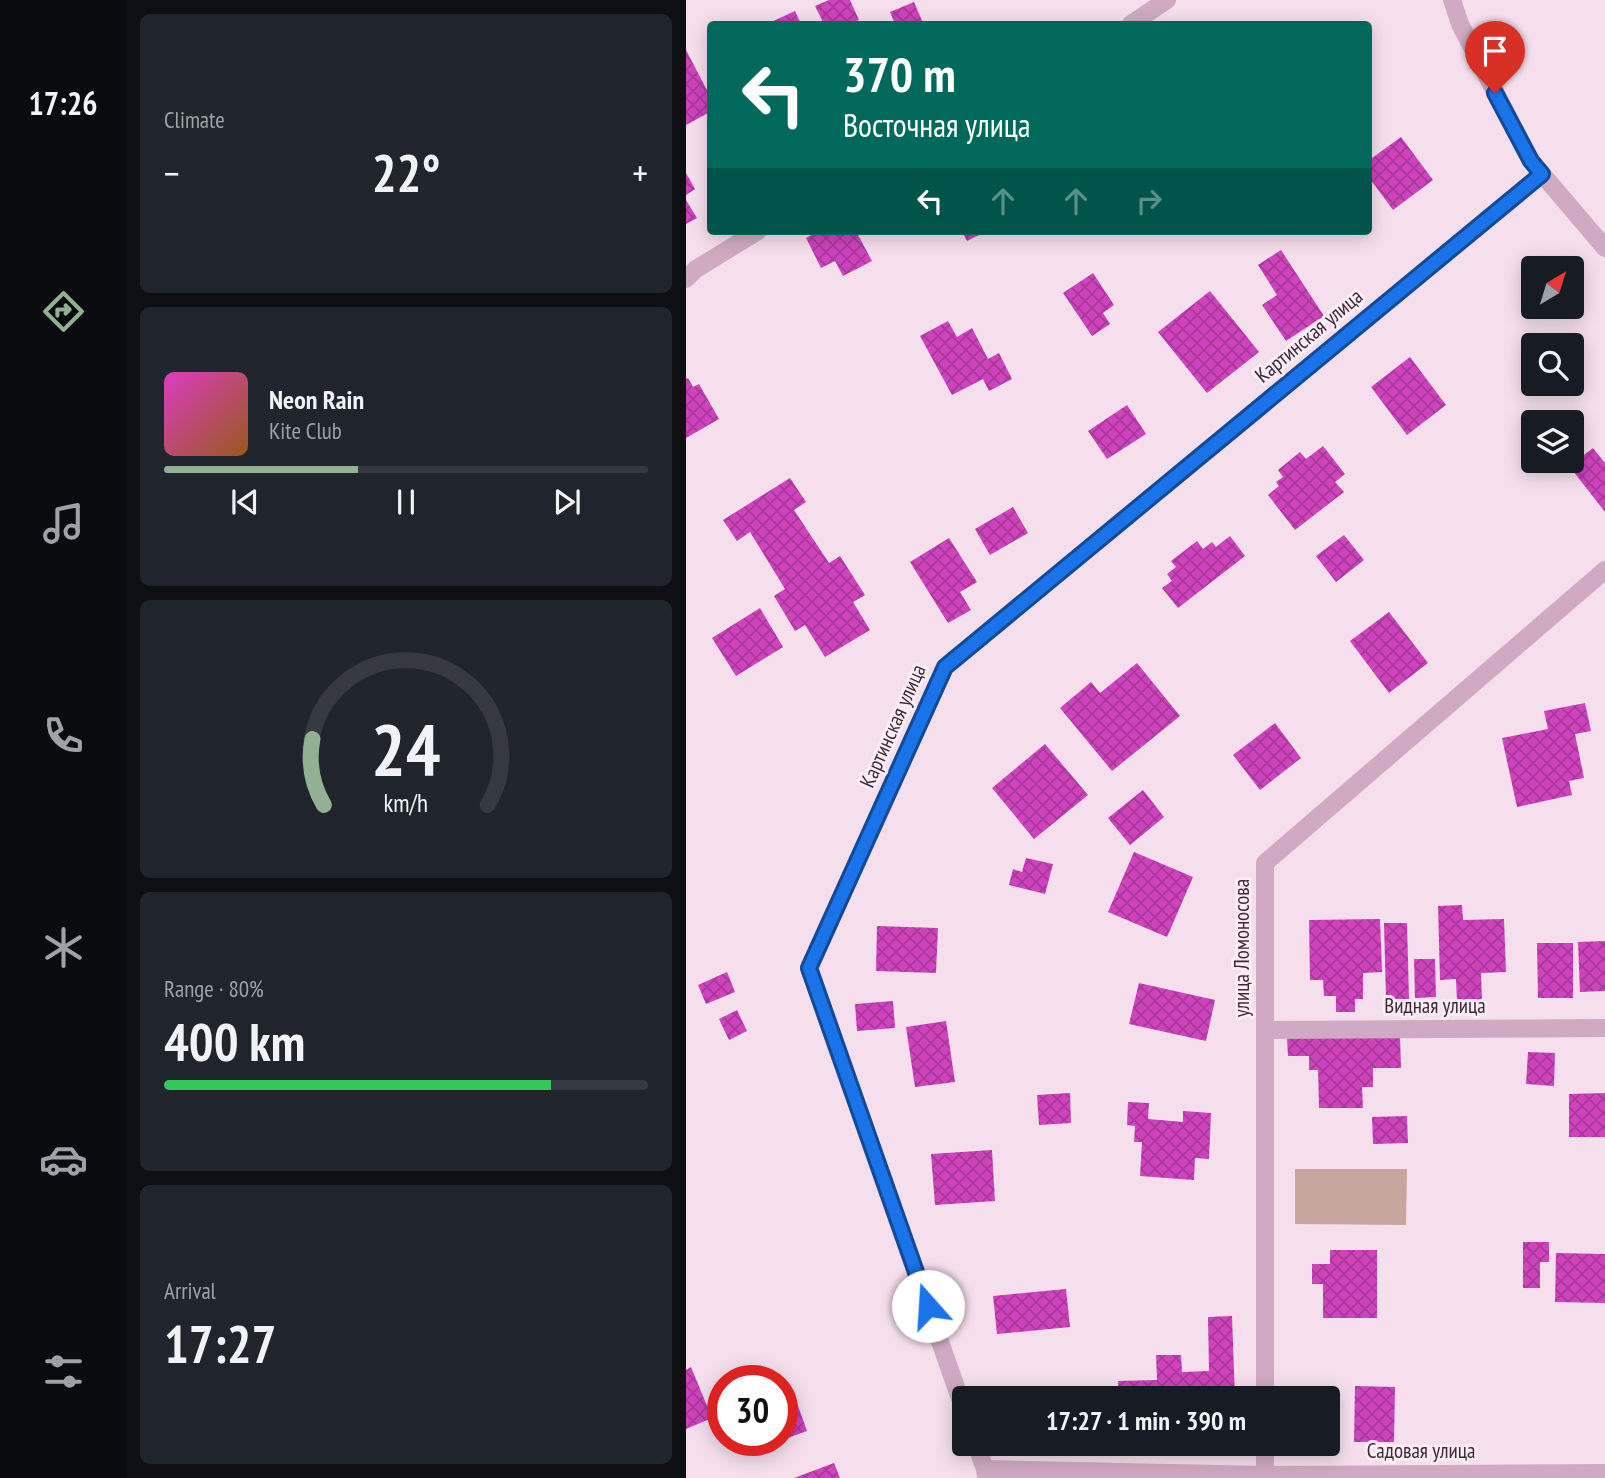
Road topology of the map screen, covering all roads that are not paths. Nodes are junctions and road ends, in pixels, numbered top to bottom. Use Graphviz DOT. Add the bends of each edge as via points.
graph roads {
  1 [pos="1167,0"];
  2 [pos="1452,0"];
  3 [pos="1136,21"];
  4 [pos="1542,174"];
  5 [pos="751,235"];
  6 [pos="1605,248"];
  7 [pos="686,279"];
  8 [pos="1605,570"];
  9 [pos="1605,1028"];
  10 [pos="1265,1030"];
  11 [pos="956,1386"];
  12 [pos="1265,1386"];
  13 [pos="980,1456"];
  14 [pos="1265,1456"];
  15 [pos="985,1473"];
  16 [pos="1605,1473"];
  17 [pos="1265,1475"];
  1 -- 3 [label="street"];
  2 -- 4 [label="street" via="1460,24"];
  4 -- 6 [label="street"];
  4 -- 11 [label="street, Картинская улица" via="945,667 809,968"];
  5 -- 7 [label="street"];
  8 -- 10 [label="street, улица Ломоносова" via="1265,863"];
  9 -- 10 [label="street, Видная улица"];
  10 -- 12 [label="street, улица Ломоносова"];
  13 -- 15 [label="street"];
  14 -- 17 [label="street"];
  15 -- 17 [label="street, Садовая улица"];
  16 -- 17 [label="street, Садовая улица"];
}
